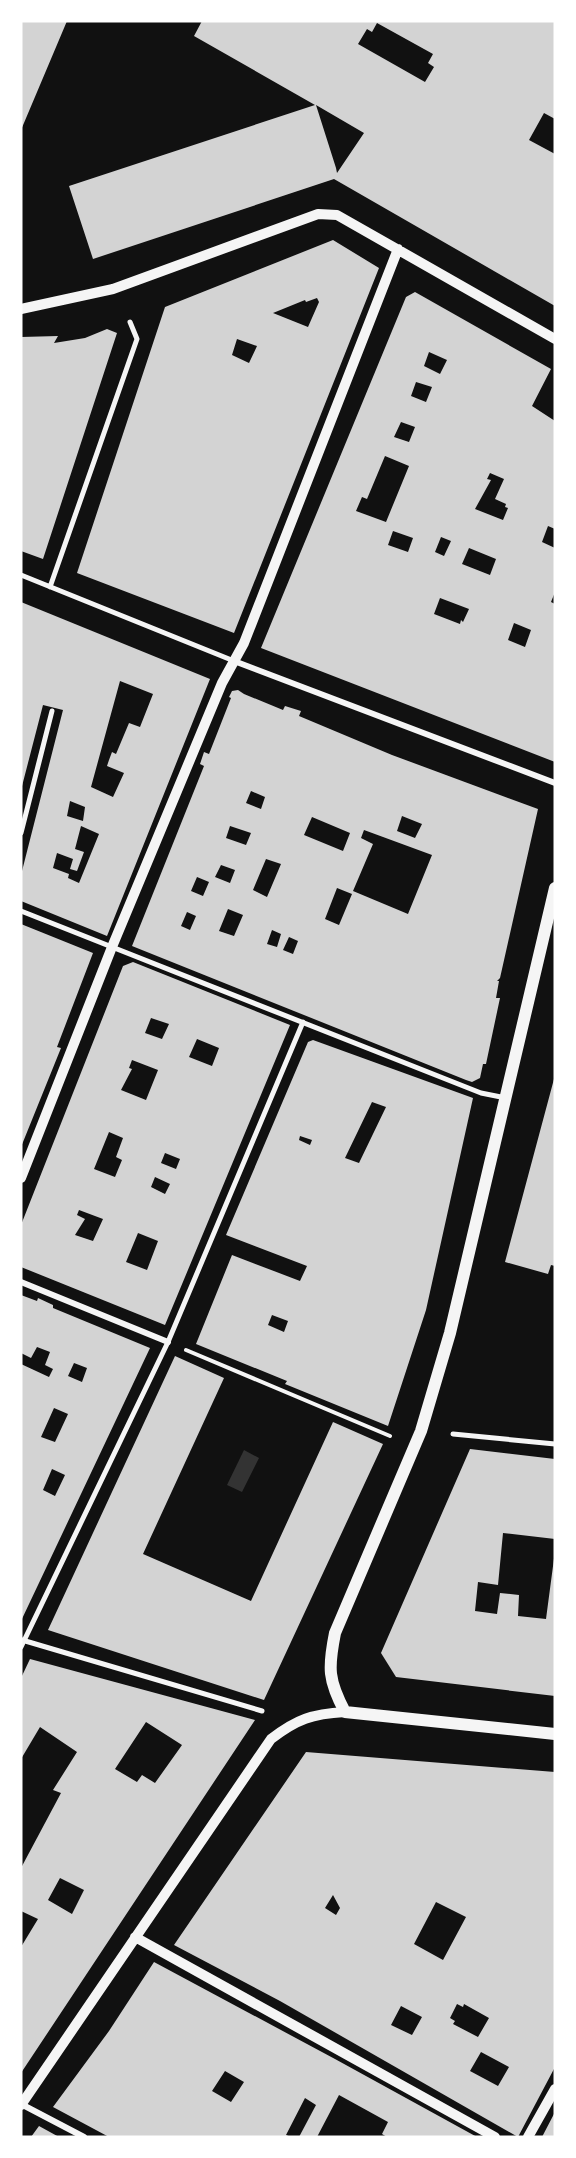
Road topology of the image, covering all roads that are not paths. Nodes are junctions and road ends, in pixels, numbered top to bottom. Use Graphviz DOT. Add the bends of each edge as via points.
graph roads {
  1 [pos="398,249"];
  2 [pos="21,309"];
  3 [pos="130,322"];
  4 [pos="555,339"];
  5 [pos="21,575"];
  6 [pos="50,587"];
  7 [pos="234,661"];
  8 [pos="52,711"];
  9 [pos="555,783"];
  10 [pos="21,833"];
  11 [pos="555,888"];
  12 [pos="21,911"];
  13 [pos="112,947"];
  14 [pos="303,1022"];
  15 [pos="506,1098"];
  16 [pos="21,1178"];
  17 [pos="21,1281"];
  18 [pos="168,1342"];
  19 [pos="453,1434"];
  20 [pos="555,1444"];
  21 [pos="23,1640"];
  22 [pos="21,1647"];
  23 [pos="262,1711"];
  24 [pos="345,1712"];
  25 [pos="555,1734"];
  26 [pos="135,1937"];
  27 [pos="555,2089"];
  28 [pos="21,2104"];
  29 [pos="84,2137"];
  30 [pos="495,2137"];
  31 [pos="528,2137"];
  1 -- 2 [label="street" via="337,214 318,213 113,289"];
  1 -- 4 [label="street"];
  1 -- 7 [label="street"];
  3 -- 6 [label="street" via="137,339"];
  5 -- 6 [label="street"];
  6 -- 7 [label="street"];
  7 -- 9 [label="street"];
  7 -- 13 [label="street"];
  8 -- 10 [label="street"];
  11 -- 15 [label="main road"];
  12 -- 13 [label="street"];
  13 -- 14 [label="street"];
  13 -- 16 [label="street"];
  14 -- 15 [label="street" via="480,1094"];
  14 -- 18 [label="street"];
  15 -- 24 [label="main road" via="450,1334 421,1431 335,1633 328,1665 332,1687"];
  17 -- 18 [label="street"];
  18 -- 21 [label="street"];
  19 -- 20 [label="street"];
  21 -- 22 [label="street"];
  21 -- 23 [label="street"];
  24 -- 25 [label="main road"];
  24 -- 26 [label="street" via="315,1714 289,1725 271,1739"];
  26 -- 28 [label="street"];
  26 -- 30 [label="street"];
  27 -- 31 [label="street"];
  28 -- 29 [label="street"];
}
